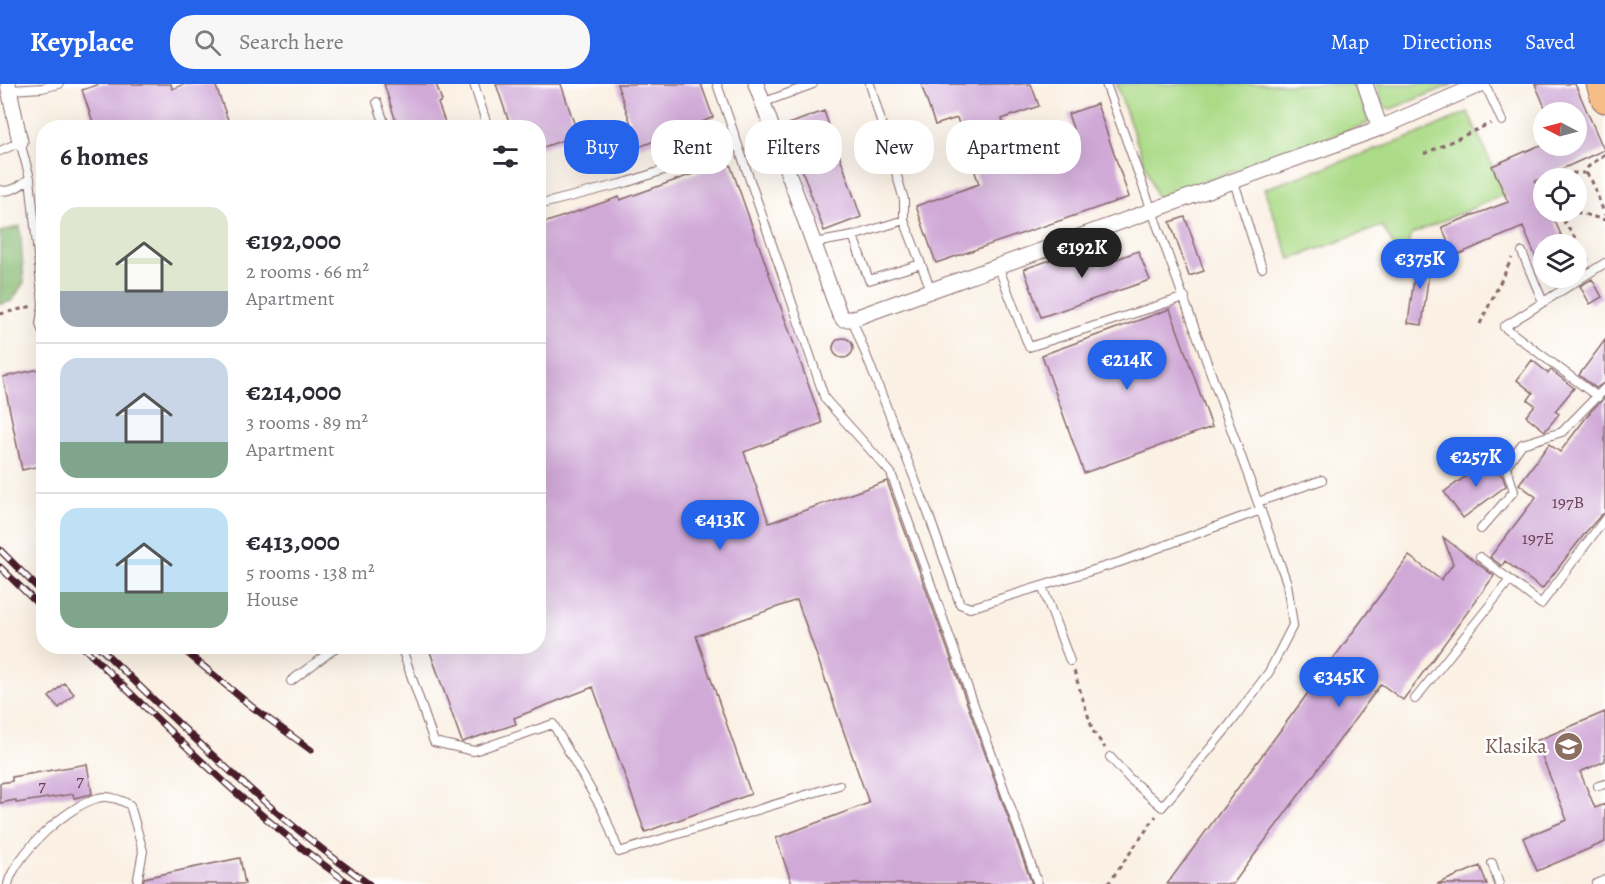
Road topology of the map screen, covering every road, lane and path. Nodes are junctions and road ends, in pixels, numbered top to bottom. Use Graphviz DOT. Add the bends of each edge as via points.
graph roads {
  1 [pos="59,84"];
  2 [pos="474,84"];
  3 [pos="717,84"];
  4 [pos="756,84"];
  5 [pos="813,84"];
  6 [pos="870,84"];
  7 [pos="1106,84"];
  8 [pos="1365,84"];
  9 [pos="1483,84"];
  10 [pos="1600,84"];
  11 [pos="9,87"];
  12 [pos="1605,99"];
  13 [pos="377,102"];
  14 [pos="762,103"];
  15 [pos="383,120"];
  16 [pos="485,120"];
  17 [pos="1501,120"];
  18 [pos="1380,128"];
  19 [pos="20,142"];
  20 [pos="738,145"];
  21 [pos="0,150"];
  22 [pos="1424,154"];
  23 [pos="1605,154"];
  24 [pos="1587,169"];
  25 [pos="1587,175"];
  26 [pos="30,178"];
  27 [pos="1234,182"];
  28 [pos="0,190"];
  29 [pos="546,202"];
  30 [pos="1153,211"];
  31 [pos="1587,215"];
  32 [pos="1605,215"];
  33 [pos="904,220"];
  34 [pos="1605,220"];
  35 [pos="1563,222"];
  36 [pos="36,236"];
  37 [pos="853,236"];
  38 [pos="814,243"];
  39 [pos="1521,252"];
  40 [pos="1512,258"];
  41 [pos="1605,263"];
  42 [pos="921,264"];
  43 [pos="998,266"];
  44 [pos="1262,268"];
  45 [pos="1592,271"];
  46 [pos="931,290"];
  47 [pos="1185,297"];
  48 [pos="1543,302"];
  49 [pos="36,305"];
  50 [pos="0,314"];
  51 [pos="852,319"];
  52 [pos="1480,324"];
  53 [pos="1605,388"];
  54 [pos="1598,397"];
  55 [pos="1322,480"];
  56 [pos="1258,502"];
  57 [pos="1261,510"];
  58 [pos="1605,519"];
  59 [pos="1481,529"];
  60 [pos="1480,557"];
  61 [pos="1509,581"];
  62 [pos="1042,586"];
  63 [pos="327,654"];
  64 [pos="404,654"];
  65 [pos="1070,661"];
  66 [pos="291,681"];
  67 [pos="1415,699"];
  68 [pos="1110,757"];
  69 [pos="839,785"];
  70 [pos="1162,807"];
  71 [pos="1492,863"];
  72 [pos="1605,880"];
  73 [pos="8,884"];
  74 [pos="137,884"];
  75 [pos="1038,884"];
  76 [pos="1108,884"];
  77 [pos="1499,884"];
  78 [pos="1596,884"];
  1 -- 11 [label="lane"];
  2 -- 16 [label="lane"];
  3 -- 20 [label="lane"];
  4 -- 14 [label="street"];
  5 -- 14 [label="lane"];
  6 -- 33 [label="lane" via="904,200"];
  7 -- 30 [label="lane"];
  8 -- 18 [label="street"];
  9 -- 17 [label="lane"];
  9 -- 18 [label="street"];
  10 -- 12 [label="highway"];
  11 -- 19 [label="street"];
  13 -- 15 [label="lane"];
  14 -- 38 [label="street"];
  17 -- 22 [label="path"];
  18 -- 27 [label="street"];
  19 -- 21 [label="lane"];
  19 -- 26 [label="lane"];
  20 -- 29 [label="lane" via="628,182"];
  20 -- 75 [label="lane" via="825,399 891,473"];
  23 -- 24 [label="path"];
  25 -- 32 [label="path"];
  26 -- 28 [label="lane" via="16,188"];
  26 -- 36 [label="lane"];
  27 -- 30 [label="street"];
  27 -- 44 [label="lane"];
  30 -- 43 [label="street"];
  30 -- 47 [label="lane"];
  31 -- 34 [label="path"];
  33 -- 37 [label="lane"];
  33 -- 42 [label="lane"];
  35 -- 45 [label="path" via="1583,247"];
  37 -- 38 [label="lane"];
  37 -- 42 [label="lane" via="869,280"];
  38 -- 51 [label="street" via="840,313 843,318"];
  39 -- 48 [label="lane"];
  40 -- 52 [label="path"];
  41 -- 45 [label="lane"];
  42 -- 46 [label="lane"];
  43 -- 46 [label="street"];
  43 -- 47 [label="lane" via="1029,347"];
  45 -- 48 [label="lane"];
  46 -- 51 [label="street"];
  47 -- 56 [label="lane"];
  48 -- 54 [label="lane" via="1504,327"];
  49 -- 50 [label="path"];
  51 -- 62 [label="lane" via="960,604 970,608"];
  53 -- 54 [label="lane"];
  54 -- 59 [label="lane" via="1562,432 1522,444 1506,466 1514,491"];
  55 -- 56 [label="lane"];
  56 -- 57 [label="lane"];
  57 -- 62 [label="lane"];
  57 -- 70 [label="lane" via="1287,583 1293,625 1269,672"];
  58 -- 61 [label="lane" via="1541,604"];
  60 -- 61 [label="lane"];
  61 -- 67 [label="lane"];
  62 -- 65 [label="lane"];
  63 -- 66 [label="lane"];
  64 -- 69 [label="lane" via="434,742 474,751 553,724 603,811 619,852"];
  65 -- 68 [label="path" via="1094,730"];
  68 -- 70 [label="lane"];
  70 -- 76 [label="path"];
  71 -- 77 [label="lane"];
  72 -- 78 [label="lane"];
  73 -- 74 [label="lane" via="21,858 52,825 99,797 129,805 143,851"];
}
